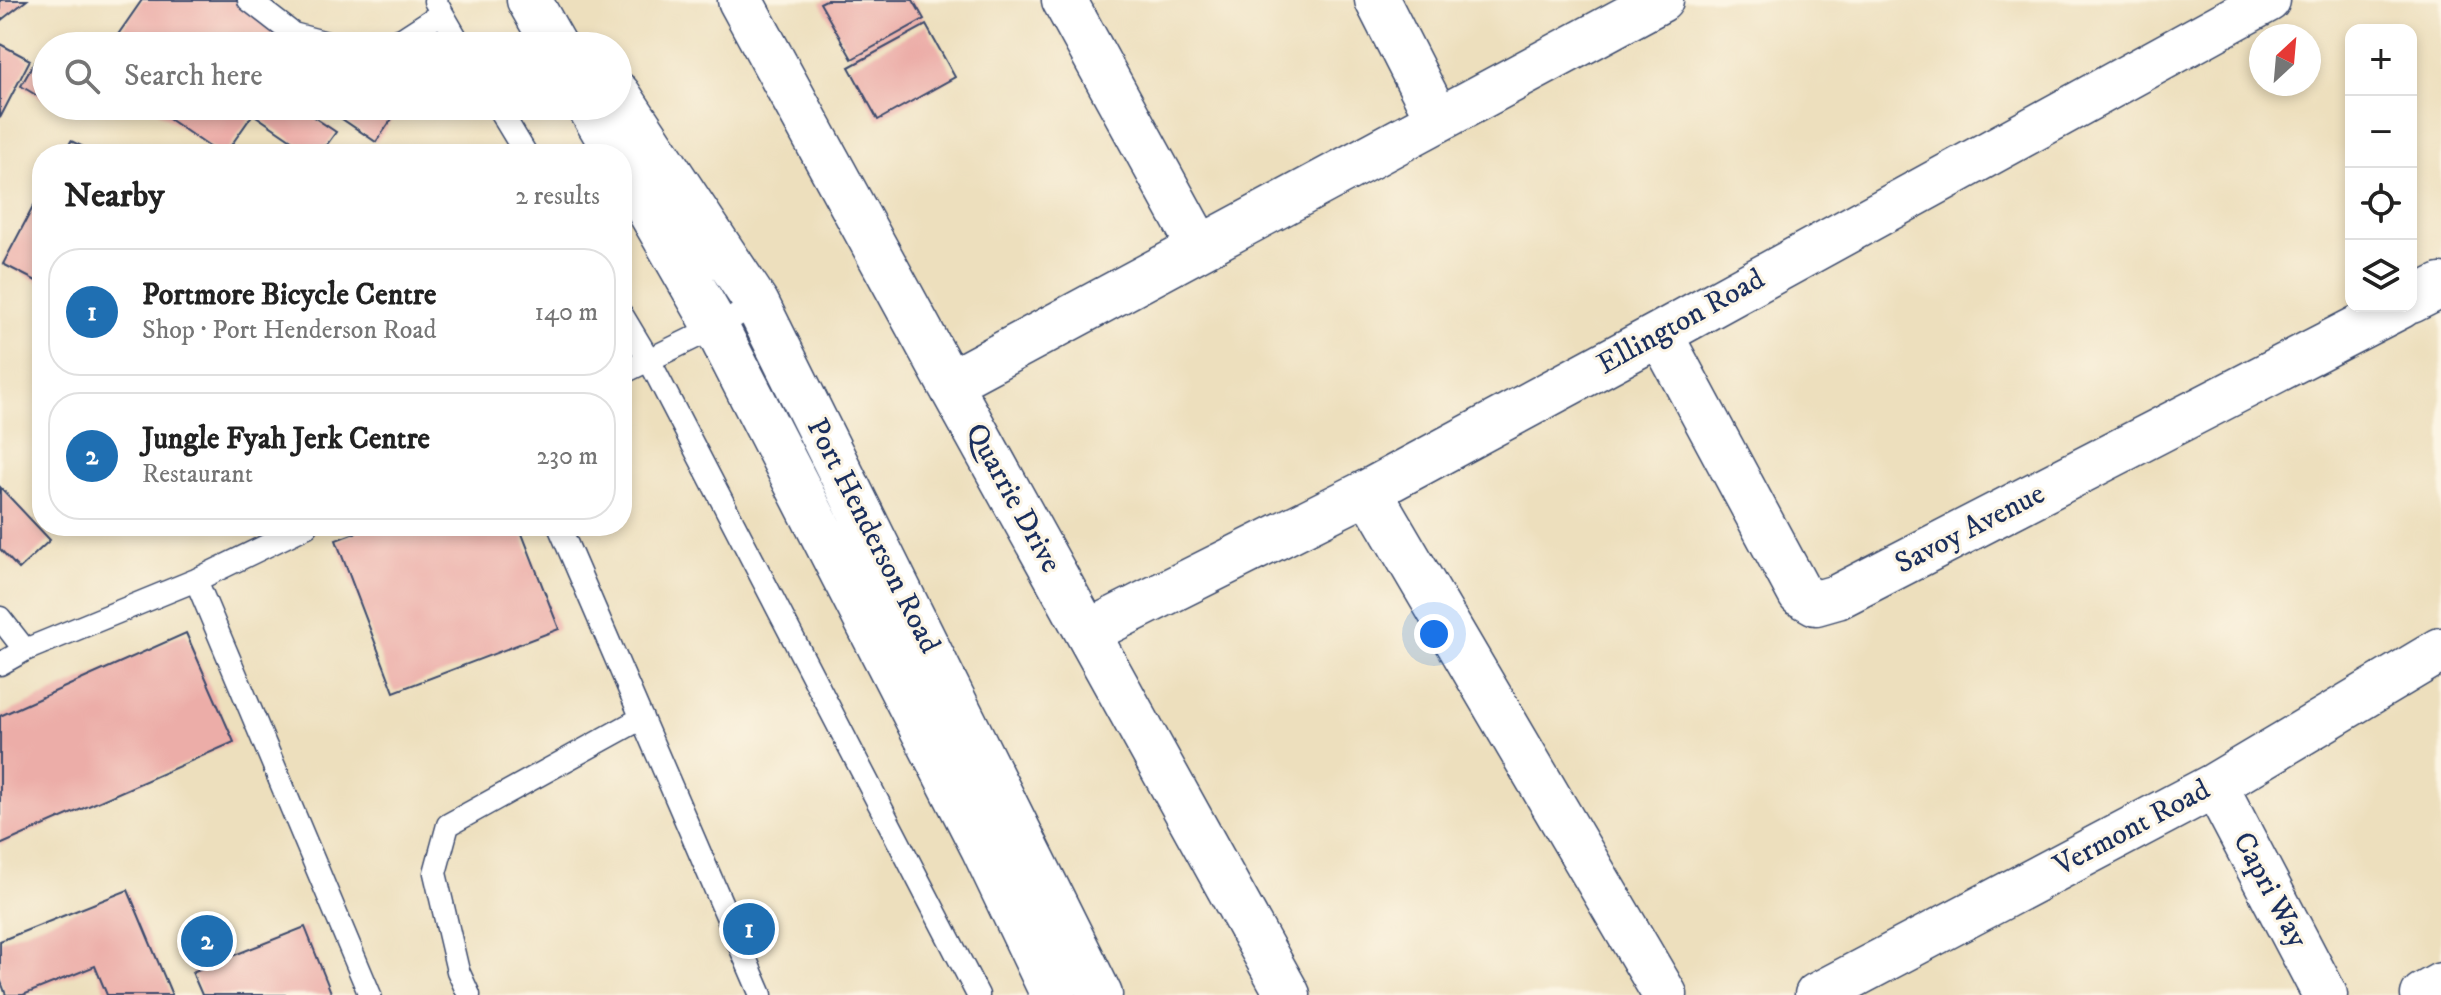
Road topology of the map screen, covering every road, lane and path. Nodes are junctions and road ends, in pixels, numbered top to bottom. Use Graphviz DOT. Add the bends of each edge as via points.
graph roads {
  1 [pos="249,0"];
  2 [pos="529,0"];
  3 [pos="561,0"];
  4 [pos="740,0"];
  5 [pos="1064,0"];
  6 [pos="1377,0"];
  7 [pos="1661,0"];
  8 [pos="2268,0"];
  9 [pos="438,6"];
  10 [pos="290,32"];
  11 [pos="410,32"];
  12 [pos="453,32"];
  13 [pos="547,32"];
  14 [pos="578,32"];
  15 [pos="632,115"];
  16 [pos="505,120"];
  17 [pos="597,120"];
  18 [pos="1438,120"];
  19 [pos="520,144"];
  20 [pos="611,144"];
  21 [pos="632,180"];
  22 [pos="1200,248"];
  23 [pos="2441,286"];
  24 [pos="2417,298"];
  25 [pos="757,304"];
  26 [pos="2389,312"];
  27 [pos="716,327"];
  28 [pos="632,332"];
  29 [pos="1660,334"];
  30 [pos="649,360"];
  31 [pos="632,368"];
  32 [pos="949,383"];
  33 [pos="1369,491"];
  34 [pos="286,536"];
  35 [pos="563,536"];
  36 [pos="196,580"];
  37 [pos="0,618"];
  38 [pos="1088,632"];
  39 [pos="25,650"];
  40 [pos="2441,650"];
  41 [pos="0,664"];
  42 [pos="642,718"];
  43 [pos="2215,785"];
  44 [pos="2441,985"];
  45 [pos="370,995"];
  46 [pos="469,995"];
  47 [pos="761,995"];
  48 [pos="978,995"];
  49 [pos="1053,995"];
  50 [pos="1100,995"];
  51 [pos="1288,995"];
  52 [pos="1665,995"];
  53 [pos="1817,995"];
  54 [pos="2325,995"];
  55 [pos="2423,995"];
  1 -- 10 [label="lane"];
  2 -- 13 [label="street"];
  3 -- 14 [label="street"];
  4 -- 32 [label="street, Quarrie Drive"];
  5 -- 22 [label="street"];
  6 -- 18 [label="street"];
  7 -- 18 [label="street"];
  8 -- 29 [label="street, Ellington Road"];
  9 -- 11 [label="lane"];
  9 -- 12 [label="lane"];
  15 -- 25 [label="street, Port Henderson Road"];
  16 -- 19 [label="lane"];
  17 -- 20 [label="street"];
  18 -- 22 [label="street"];
  21 -- 27 [label="street, Port Henderson Road"];
  22 -- 32 [label="street"];
  23 -- 24 [label="street"];
  25 -- 27 [label="lane"];
  25 -- 50 [label="street, Port Henderson Road"];
  26 -- 29 [label="street, Savoy Avenue" via="1837,597 1816,603 1800,594"];
  27 -- 30 [label="lane"];
  27 -- 49 [label="street, Port Henderson Road"];
  28 -- 30 [label="lane"];
  29 -- 33 [label="street, Ellington Road"];
  30 -- 31 [label="lane"];
  30 -- 48 [label="lane"];
  32 -- 38 [label="street, Quarrie Drive"];
  33 -- 38 [label="street, Ellington Road"];
  33 -- 52 [label="street"];
  34 -- 36 [label="lane"];
  35 -- 42 [label="lane"];
  36 -- 39 [label="lane"];
  36 -- 45 [label="lane"];
  37 -- 39 [label="lane"];
  38 -- 51 [label="street, Quarrie Drive"];
  39 -- 41 [label="lane"];
  40 -- 43 [label="street, Vermont Road"];
  42 -- 46 [label="lane" via="448,825 435,873 458,971"];
  42 -- 47 [label="lane"];
  43 -- 53 [label="street, Vermont Road"];
  43 -- 54 [label="street, Capri Way"];
  44 -- 55 [label="street"];
}
